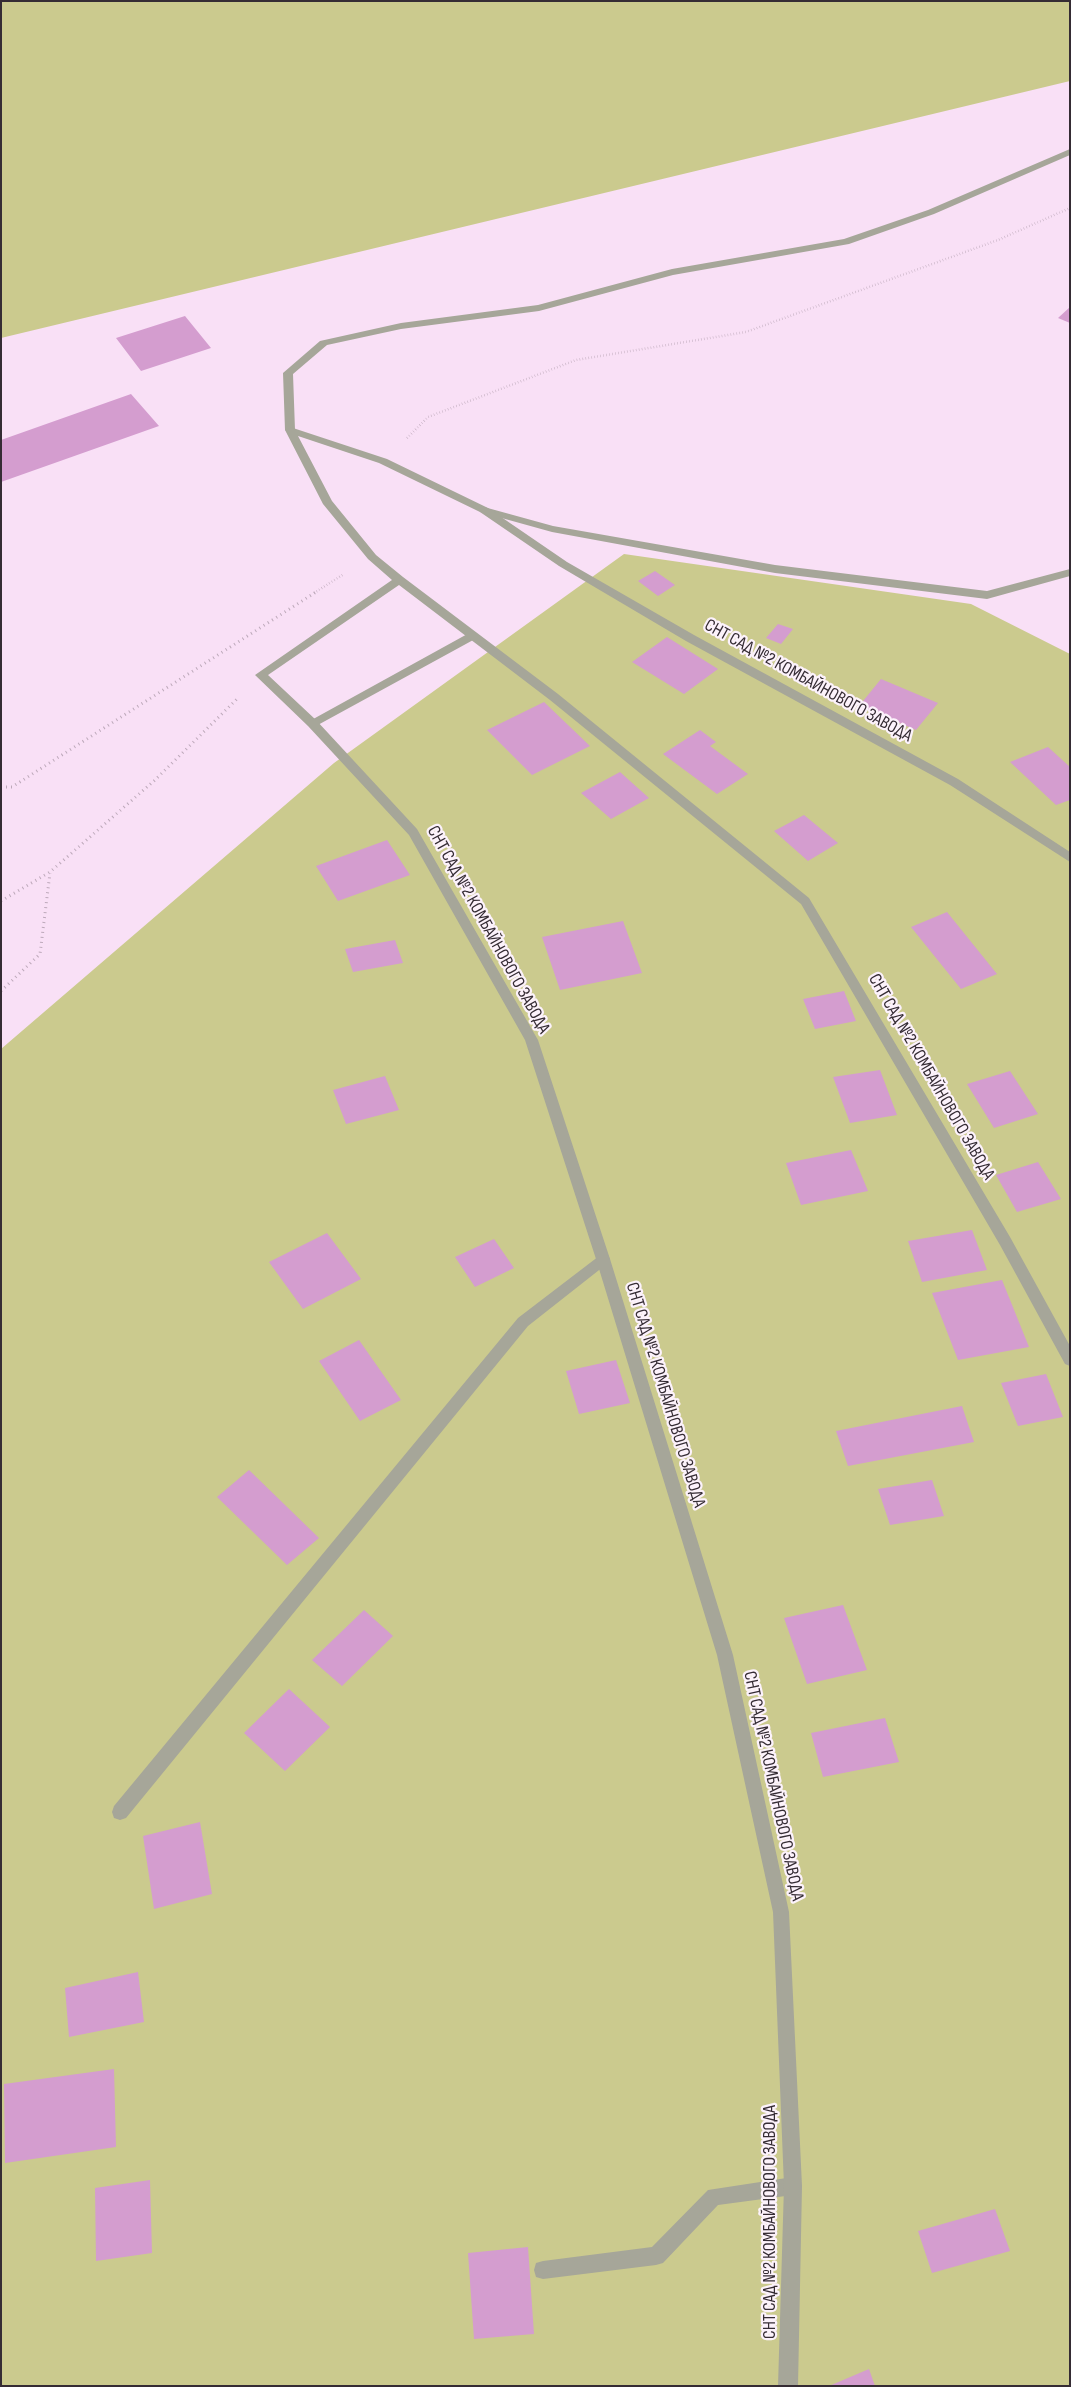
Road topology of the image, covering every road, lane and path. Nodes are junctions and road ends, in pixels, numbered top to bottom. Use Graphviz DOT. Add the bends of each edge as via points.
graph roads {
  1 [pos="1070,152"];
  2 [pos="1070,208"];
  3 [pos="290,430"];
  4 [pos="383,461"];
  5 [pos="484,510"];
  6 [pos="372,557"];
  7 [pos="1070,572"];
  8 [pos="399,580"];
  9 [pos="471,636"];
  10 [pos="260,675"];
  11 [pos="312,722"];
  12 [pos="1,786"];
  13 [pos="1070,858"];
  14 [pos="50,872"];
  15 [pos="1,901"];
  16 [pos="1,991"];
  17 [pos="603,1259"];
  18 [pos="1070,1360"];
  19 [pos="120,1812"];
  20 [pos="793,2186"];
  21 [pos="543,2270"];
  22 [pos="788,2386"];
  1 -- 3 [label="street" via="931,212 846,242 672,272 539,308 401,326 324,343 288,374"];
  2 -- 4 [label="path" via="998,240 746,332 576,360 428,418"];
  3 -- 4 [label="street, СНТ САД №2 КОМБАЙНОВОГО ЗАВОДА"];
  3 -- 6 [label="street, СНТ САД №2 КОМБАЙНОВОГО ЗАВОДА" via="327,502"];
  4 -- 5 [label="street, СНТ САД №2 КОМБАЙНОВОГО ЗАВОДА"];
  5 -- 7 [label="street" via="552,529 775,569 987,595"];
  5 -- 13 [label="street, СНТ САД №2 КОМБАЙНОВОГО ЗАВОДА" via="563,564 690,638 954,782"];
  6 -- 8 [label="street, СНТ САД №2 КОМБАЙНОВОГО ЗАВОДА"];
  6 -- 12 [label="path" via="12,787"];
  8 -- 9 [label="street, СНТ САД №2 КОМБАЙНОВОГО ЗАВОДА"];
  8 -- 10 [label="street"];
  9 -- 11 [label="street"];
  9 -- 18 [label="street, СНТ САД №2 КОМБАЙНОВОГО ЗАВОДА" via="554,697 805,901 1005,1241"];
  10 -- 11 [label="street, СНТ САД №2 КОМБАЙНОВОГО ЗАВОДА"];
  10 -- 14 [label="path" via="155,780"];
  11 -- 17 [label="street, СНТ САД №2 КОМБАЙНОВОГО ЗАВОДА" via="413,832 530,1040"];
  14 -- 15 [label="path"];
  14 -- 16 [label="path" via="40,954"];
  17 -- 19 [label="street" via="523,1322"];
  17 -- 20 [label="street, СНТ САД №2 КОМБАЙНОВОГО ЗАВОДА" via="725,1655 782,1912"];
  20 -- 21 [label="street" via="714,2196 656,2256"];
  20 -- 22 [label="street, СНТ САД №2 КОМБАЙНОВОГО ЗАВОДА"];
}
